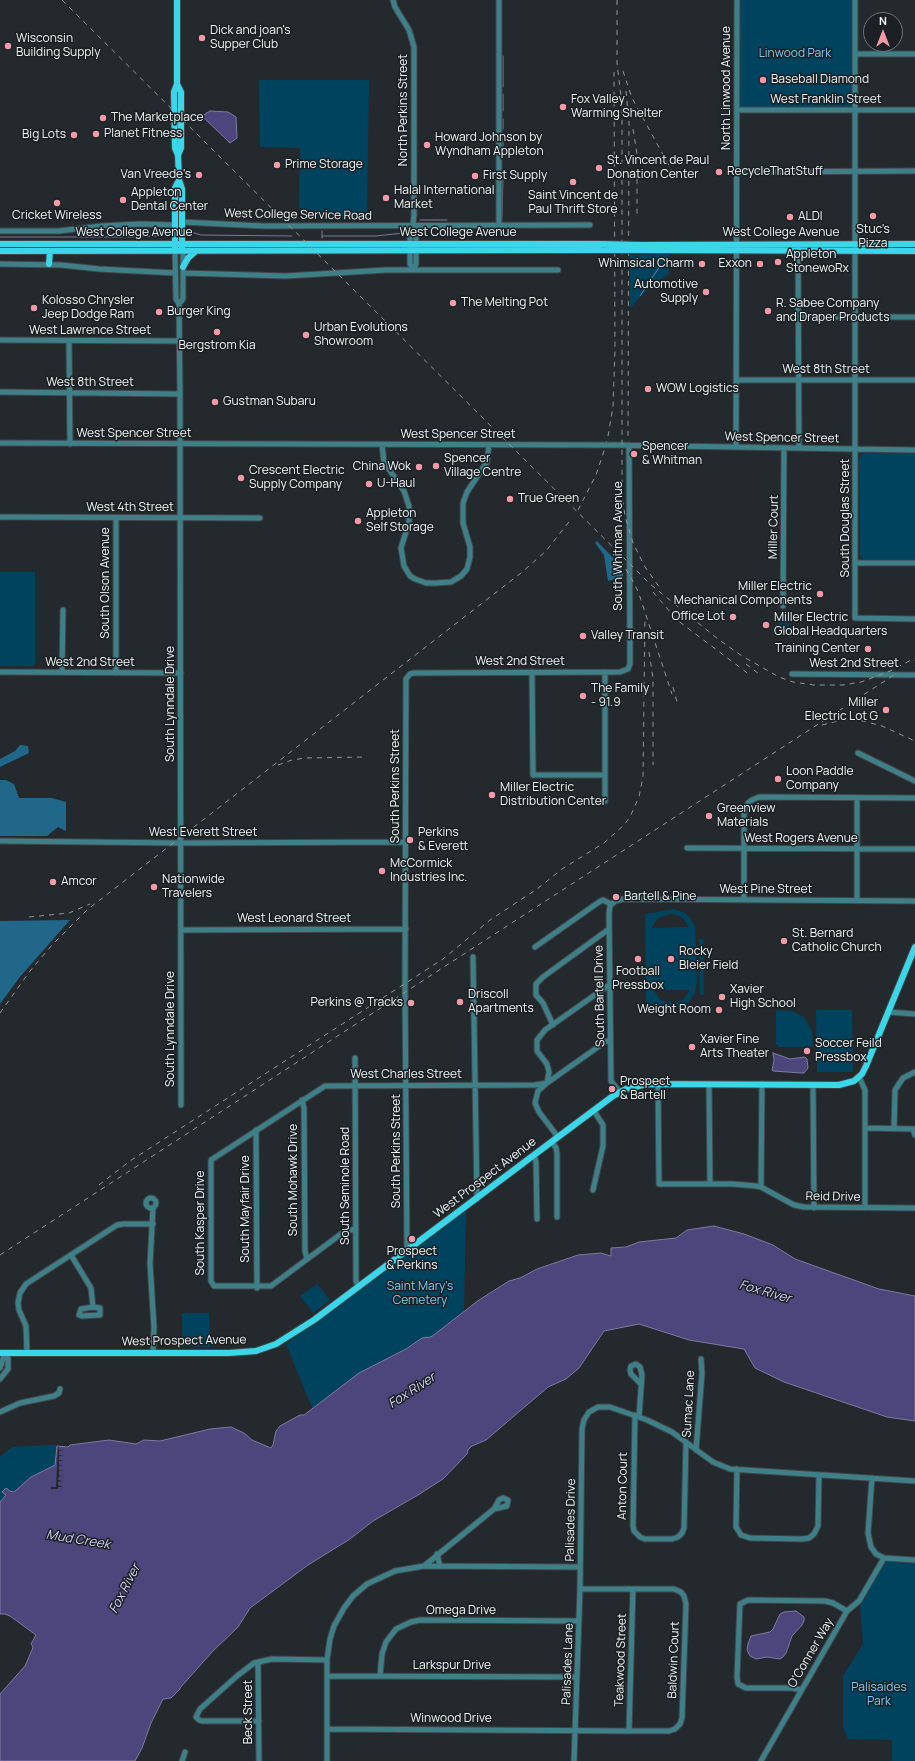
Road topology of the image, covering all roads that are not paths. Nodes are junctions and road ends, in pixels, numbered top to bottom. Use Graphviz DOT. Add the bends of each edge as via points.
graph roads {
  1 [pos="177,0"];
  2 [pos="393,0"];
  3 [pos="499,0"];
  4 [pos="737,0"];
  5 [pos="855,0"];
  6 [pos="856,54"];
  7 [pos="915,54"];
  8 [pos="737,110"];
  9 [pos="856,110"];
  10 [pos="915,110"];
  11 [pos="855,171"];
  12 [pos="737,172"];
  13 [pos="915,172"];
  14 [pos="179,180"];
  15 [pos="182,222"];
  16 [pos="413,225"];
  17 [pos="499,225"];
  18 [pos="590,225"];
  19 [pos="175,227"];
  20 [pos="0,231"];
  21 [pos="0,244"];
  22 [pos="162,244"];
  23 [pos="175,244"];
  24 [pos="182,244"];
  25 [pos="413,244"];
  26 [pos="783,244"];
  27 [pos="798,244"];
  28 [pos="855,244"];
  29 [pos="915,244"];
  30 [pos="600,247"];
  31 [pos="737,247"];
  32 [pos="0,251"];
  33 [pos="50,251"];
  34 [pos="175,251"];
  35 [pos="183,251"];
  36 [pos="196,251"];
  37 [pos="413,251"];
  38 [pos="771,251"];
  39 [pos="798,251"];
  40 [pos="856,251"];
  41 [pos="915,251"];
  42 [pos="0,264"];
  43 [pos="49,264"];
  44 [pos="182,266"];
  45 [pos="413,270"];
  46 [pos="558,270"];
  47 [pos="175,273"];
  48 [pos="183,274"];
  49 [pos="179,304"];
  50 [pos="799,317"];
  51 [pos="856,317"];
  52 [pos="915,317"];
  53 [pos="0,340"];
  54 [pos="69,341"];
  55 [pos="180,341"];
  56 [pos="737,380"];
  57 [pos="799,380"];
  58 [pos="855,380"];
  59 [pos="915,380"];
  60 [pos="0,392"];
  61 [pos="70,392"];
  62 [pos="180,394"];
  63 [pos="0,443"];
  64 [pos="70,444"];
  65 [pos="180,444"];
  66 [pos="382,445"];
  67 [pos="489,445"];
  68 [pos="628,445"];
  69 [pos="736,447"];
  70 [pos="784,448"];
  71 [pos="799,448"];
  72 [pos="856,449"];
  73 [pos="915,450"];
  74 [pos="0,517"];
  75 [pos="116,518"];
  76 [pos="181,518"];
  77 [pos="260,518"];
  78 [pos="856,563"];
  79 [pos="915,563"];
  80 [pos="783,606"];
  81 [pos="63,610"];
  82 [pos="915,619"];
  83 [pos="626,670"];
  84 [pos="0,672"];
  85 [pos="62,672"];
  86 [pos="532,672"];
  87 [pos="605,672"];
  88 [pos="116,673"];
  89 [pos="181,673"];
  90 [pos="414,673"];
  91 [pos="792,674"];
  92 [pos="915,675"];
  93 [pos="858,753"];
  94 [pos="605,775"];
  95 [pos="915,781"];
  96 [pos="857,798"];
  97 [pos="915,798"];
  98 [pos="605,801"];
  99 [pos="0,841"];
  100 [pos="406,842"];
  101 [pos="181,843"];
  102 [pos="687,848"];
  103 [pos="744,848"];
  104 [pos="857,849"];
  105 [pos="915,849"];
  106 [pos="744,900"];
  107 [pos="857,900"];
  108 [pos="915,901"];
  109 [pos="611,904"];
  110 [pos="406,929"];
  111 [pos="609,929"];
  112 [pos="181,930"];
  113 [pos="535,947"];
  114 [pos="915,947"];
  115 [pos="474,957"];
  116 [pos="609,985"];
  117 [pos="888,1012"];
  118 [pos="915,1014"];
  119 [pos="553,1025"];
  120 [pos="610,1040"];
  121 [pos="355,1058"];
  122 [pos="915,1072"];
  123 [pos="859,1077"];
  124 [pos="547,1083"];
  125 [pos="658,1084"];
  126 [pos="709,1084"];
  127 [pos="762,1084"];
  128 [pos="355,1085"];
  129 [pos="407,1085"];
  130 [pos="475,1085"];
  131 [pos="813,1085"];
  132 [pos="620,1092"];
  133 [pos="302,1100"];
  134 [pos="181,1105"];
  135 [pos="594,1111"];
  136 [pos="865,1128"];
  137 [pos="894,1129"];
  138 [pos="914,1129"];
  139 [pos="256,1130"];
  140 [pos="915,1135"];
  141 [pos="558,1137"];
  142 [pos="552,1142"];
  143 [pos="534,1155"];
  144 [pos="212,1160"];
  145 [pos="710,1183"];
  146 [pos="761,1187"];
  147 [pos="593,1190"];
  148 [pos="477,1199"];
  149 [pos="153,1208"];
  150 [pos="814,1208"];
  151 [pos="865,1208"];
  152 [pos="915,1208"];
  153 [pos="557,1217"];
  154 [pos="537,1219"];
  155 [pos="153,1224"];
  156 [pos="356,1229"];
  157 [pos="407,1250"];
  158 [pos="71,1255"];
  159 [pos="307,1259"];
  160 [pos="358,1286"];
  161 [pos="257,1288"];
  162 [pos="93,1306"];
  163 [pos="3,1353"];
  164 [pos="27,1353"];
  165 [pos="153,1353"];
  166 [pos="701,1359"];
  167 [pos="0,1368"];
  168 [pos="0,1379"];
  169 [pos="641,1384"];
  170 [pos="60,1388"];
  171 [pos="0,1412"];
  172 [pos="637,1416"];
  173 [pos="686,1442"];
  174 [pos="696,1450"];
  175 [pos="736,1470"];
  176 [pos="819,1475"];
  177 [pos="872,1478"];
  178 [pos="915,1481"];
  179 [pos="494,1509"];
  180 [pos="437,1554"];
  181 [pos="884,1558"];
  182 [pos="915,1560"];
  183 [pos="424,1566"];
  184 [pos="440,1566"];
  185 [pos="580,1568"];
  186 [pos="580,1589"];
  187 [pos="633,1589"];
  188 [pos="847,1612"];
  189 [pos="579,1621"];
  190 [pos="327,1660"];
  191 [pos="258,1662"];
  192 [pos="327,1676"];
  193 [pos="380,1676"];
  194 [pos="577,1677"];
  195 [pos="801,1690"];
  196 [pos="259,1721"];
  197 [pos="327,1729"];
  198 [pos="576,1730"];
  199 [pos="629,1731"];
  200 [pos="185,1752"];
  201 [pos="182,1761"];
  202 [pos="259,1761"];
  203 [pos="327,1761"];
  204 [pos="574,1761"];
  205 [pos="761,1761"];
  1 -- 14 [label="main road" via="178,84 181,92"];
  2 -- 16 [label="street, North Perkins Street" via="409,30 414,47"];
  3 -- 17 [label="street"];
  4 -- 8 [label="street, North Linwood Avenue"];
  5 -- 6 [label="street, South Douglas Street"];
  6 -- 7 [label="street"];
  6 -- 9 [label="street, South Douglas Street"];
  8 -- 9 [label="street, West Franklin Street"];
  8 -- 12 [label="street, North Linwood Avenue"];
  9 -- 10 [label="street, West Franklin Street"];
  9 -- 11 [label="street, South Douglas Street"];
  11 -- 12 [label="street"];
  11 -- 13 [label="street"];
  11 -- 28 [label="street, South Douglas Street"];
  12 -- 31 [label="street, North Linwood Avenue"];
  14 -- 15 [label="main road" via="182,189"];
  14 -- 19 [label="main road" via="175,188"];
  15 -- 16 [label="street, West College Service Road" via="263,226"];
  15 -- 24 [label="main road"];
  16 -- 17 [label="street, West College Service Road"];
  16 -- 25 [label="street" via="416,234"];
  17 -- 18 [label="street, West College Service Road"];
  19 -- 20 [label="street" via="140,224 59,231"];
  19 -- 22 [label="main road"];
  19 -- 23 [label="main road"];
  21 -- 22 [label="main road, West College Avenue"];
  22 -- 23 [label="main road, West College Avenue"];
  23 -- 24 [label="main road, West College Avenue"];
  23 -- 34 [label="main road"];
  24 -- 25 [label="main road, West College Avenue"];
  24 -- 35 [label="main road"];
  25 -- 30 [label="main road, West College Avenue"];
  25 -- 37 [label="street"];
  26 -- 27 [label="main road, West College Avenue"];
  26 -- 31 [label="main road, West College Avenue"];
  26 -- 38 [label="main road"];
  27 -- 28 [label="main road, West College Avenue"];
  27 -- 39 [label="street"];
  28 -- 29 [label="main road, West College Avenue"];
  28 -- 40 [label="street, South Douglas Street"];
  30 -- 31 [label="main road, West College Avenue, bridge"];
  30 -- 37 [label="main road, West College Avenue"];
  31 -- 38 [label="main road, West College Avenue"];
  31 -- 56 [label="street, North Linwood Avenue"];
  32 -- 33 [label="main road, West College Avenue"];
  33 -- 34 [label="main road, West College Avenue"];
  33 -- 43 [label="main road"];
  34 -- 35 [label="main road, West College Avenue"];
  34 -- 47 [label="street, South Lynndale Drive"];
  35 -- 36 [label="main road, West College Avenue"];
  35 -- 44 [label="street, South Lynndale Drive"];
  36 -- 37 [label="main road, West College Avenue"];
  36 -- 44 [label="main road"];
  37 -- 45 [label="street" via="416,264"];
  38 -- 39 [label="main road, West College Avenue"];
  39 -- 40 [label="main road, West College Avenue"];
  39 -- 50 [label="street"];
  40 -- 41 [label="main road, West College Avenue"];
  40 -- 51 [label="street, South Douglas Street"];
  42 -- 43 [label="street"];
  43 -- 47 [label="street" via="104,270"];
  44 -- 48 [label="street, South Lynndale Drive"];
  45 -- 46 [label="street"];
  45 -- 48 [label="street" via="286,276"];
  47 -- 49 [label="street, South Lynndale Drive" via="176,299"];
  48 -- 49 [label="street, South Lynndale Drive" via="183,299"];
  49 -- 55 [label="street, South Lynndale Drive"];
  50 -- 51 [label="street"];
  50 -- 57 [label="street"];
  51 -- 52 [label="street"];
  51 -- 58 [label="street, South Douglas Street"];
  53 -- 54 [label="street, West Lawrence Street"];
  54 -- 55 [label="street, West Lawrence Street"];
  54 -- 61 [label="street"];
  55 -- 62 [label="street, South Lynndale Drive"];
  56 -- 57 [label="street, West 8th Street"];
  56 -- 69 [label="street, North Linwood Avenue"];
  57 -- 58 [label="street, West 8th Street"];
  57 -- 71 [label="street"];
  58 -- 59 [label="street, West 8th Street"];
  58 -- 72 [label="street, South Douglas Street"];
  60 -- 61 [label="street, West 8th Street"];
  61 -- 62 [label="street, West 8th Street"];
  61 -- 64 [label="street"];
  62 -- 65 [label="street, South Lynndale Drive"];
  63 -- 64 [label="street, West Spencer Street"];
  64 -- 65 [label="street, West Spencer Street"];
  65 -- 66 [label="street, West Spencer Street"];
  65 -- 76 [label="street, South Lynndale Drive"];
  66 -- 67 [label="street, West Spencer Street"];
  66 -- 67 [label="street" via="384,462 406,496 409,506 409,522 401,548 404,566 415,579 436,584 451,582 467,569 470,546 463,522 463,503 467,492 487,462"];
  67 -- 68 [label="street, West Spencer Street, bridge"];
  68 -- 69 [label="street, West Spencer Street"];
  68 -- 83 [label="street, South Whitman Avenue" via="630,656"];
  69 -- 70 [label="street, West Spencer Street"];
  70 -- 71 [label="street, West Spencer Street"];
  70 -- 80 [label="street, Miller Court"];
  71 -- 72 [label="street, West Spencer Street"];
  72 -- 73 [label="street, West Spencer Street"];
  72 -- 78 [label="street, South Douglas Street"];
  74 -- 75 [label="street, West 4th Street"];
  75 -- 76 [label="street, West 4th Street"];
  75 -- 88 [label="street, South Olson Avenue"];
  76 -- 77 [label="street, West 4th Street"];
  76 -- 89 [label="street, South Lynndale Drive"];
  78 -- 79 [label="street"];
  78 -- 82 [label="street, South Douglas Street" via="856,618"];
  81 -- 85 [label="street"];
  83 -- 87 [label="street, West 2nd Street"];
  84 -- 85 [label="street, West 2nd Street"];
  85 -- 88 [label="street, West 2nd Street"];
  86 -- 87 [label="street, West 2nd Street"];
  86 -- 90 [label="street, West 2nd Street"];
  86 -- 94 [label="street" via="534,775"];
  87 -- 94 [label="street"];
  88 -- 89 [label="street, West 2nd Street"];
  89 -- 101 [label="street, South Lynndale Drive"];
  90 -- 100 [label="street, South Perkins Street" via="408,676 405,682"];
  91 -- 92 [label="street, West 2nd Street"];
  93 -- 95 [label="street"];
  94 -- 98 [label="street"];
  96 -- 97 [label="street"];
  96 -- 103 [label="street" via="759,797 750,801 744,812"];
  96 -- 104 [label="street"];
  99 -- 101 [label="street, West Everett Street"];
  100 -- 101 [label="street, West Everett Street"];
  100 -- 110 [label="street, South Perkins Street"];
  101 -- 112 [label="street, South Lynndale Drive"];
  102 -- 103 [label="street, West Rogers Avenue"];
  103 -- 104 [label="street, West Rogers Avenue"];
  103 -- 106 [label="street"];
  104 -- 105 [label="street, West Rogers Avenue"];
  104 -- 107 [label="street"];
  106 -- 107 [label="street, West Pine Street"];
  106 -- 109 [label="street, West Pine Street" via="618,900"];
  107 -- 108 [label="street, West Pine Street"];
  109 -- 111 [label="street, South Bartell Drive"];
  109 -- 113 [label="street" via="603,900 598,902"];
  110 -- 112 [label="street, West Leonard Street"];
  110 -- 129 [label="street, South Perkins Street"];
  111 -- 116 [label="street, South Bartell Drive"];
  111 -- 119 [label="street" via="536,984 536,995"];
  112 -- 134 [label="street, South Lynndale Drive"];
  114 -- 117 [label="main road"];
  115 -- 130 [label="street"];
  116 -- 119 [label="street"];
  116 -- 120 [label="street, South Bartell Drive"];
  117 -- 118 [label="street"];
  117 -- 123 [label="main road"];
  119 -- 124 [label="street" via="540,1035 536,1044 537,1051 548,1068"];
  120 -- 124 [label="street, West Charles Street"];
  120 -- 132 [label="street, South Bartell Drive" via="611,1079"];
  121 -- 128 [label="street, South Seminole Road"];
  122 -- 137 [label="street" via="902,1078 895,1090"];
  123 -- 131 [label="main road, West Prospect Avenue" via="845,1084"];
  123 -- 136 [label="street" via="865,1088"];
  124 -- 130 [label="street, West Charles Street"];
  124 -- 141 [label="street" via="538,1091 535,1102 539,1112"];
  125 -- 126 [label="main road, West Prospect Avenue"];
  125 -- 132 [label="main road, West Prospect Avenue" via="636,1086"];
  125 -- 145 [label="street, Reid Drive" via="659,1184"];
  126 -- 127 [label="main road, West Prospect Avenue"];
  126 -- 145 [label="street"];
  127 -- 131 [label="main road, West Prospect Avenue"];
  127 -- 146 [label="street"];
  128 -- 129 [label="street, West Charles Street"];
  128 -- 133 [label="street, West Charles Street" via="325,1086"];
  128 -- 156 [label="street, South Seminole Road"];
  129 -- 130 [label="street, West Charles Street"];
  129 -- 157 [label="street, South Perkins Street"];
  130 -- 148 [label="street"];
  131 -- 150 [label="street"];
  132 -- 135 [label="main road, West Prospect Avenue"];
  133 -- 139 [label="street, West Charles Street"];
  133 -- 159 [label="street, South Mohawk Drive"];
  135 -- 141 [label="main road, West Prospect Avenue"];
  135 -- 147 [label="street" via="602,1125 603,1146"];
  136 -- 137 [label="street"];
  136 -- 151 [label="street"];
  137 -- 138 [label="street"];
  138 -- 140 [label="street"];
  139 -- 144 [label="street, West Charles Street"];
  139 -- 161 [label="street, South Mayfair Drive"];
  141 -- 142 [label="main road, West Prospect Avenue"];
  142 -- 143 [label="main road, West Prospect Avenue"];
  142 -- 153 [label="street" via="557,1153"];
  143 -- 148 [label="main road, West Prospect Avenue"];
  143 -- 154 [label="street"];
  144 -- 161 [label="street, South Kasper Drive" via="213,1285 220,1288"];
  145 -- 146 [label="street, Reid Drive"];
  146 -- 150 [label="street, Reid Drive" via="798,1206"];
  148 -- 157 [label="main road, West Prospect Avenue"];
  149 -- 155 [label="street"];
  150 -- 151 [label="street, Reid Drive"];
  151 -- 152 [label="street, Reid Drive"];
  155 -- 158 [label="street" via="117,1225"];
  155 -- 165 [label="street" via="150,1264 154,1322"];
  156 -- 159 [label="street" via="345,1231"];
  156 -- 160 [label="street, South Seminole Road"];
  157 -- 160 [label="main road, West Prospect Avenue"];
  158 -- 162 [label="street" via="89,1283"];
  158 -- 164 [label="street" via="26,1284 20,1293 18,1307 26,1326"];
  159 -- 161 [label="street" via="271,1286"];
  160 -- 165 [label="main road, West Prospect Avenue" via="290,1336 269,1347 245,1352"];
  163 -- 164 [label="main road, West Prospect Avenue"];
  163 -- 167 [label="street"];
  163 -- 168 [label="street" via="8,1358 8,1369"];
  164 -- 165 [label="main road, West Prospect Avenue"];
  166 -- 174 [label="street, Sumac Lane"];
  169 -- 172 [label="street"];
  170 -- 171 [label="street" via="59,1393 54,1396 20,1403"];
  172 -- 173 [label="street, Palisades Drive"];
  172 -- 173 [label="street, Anton Court" via="633,1526 640,1537 674,1539 682,1533"];
  172 -- 185 [label="street, Palisades Drive" via="610,1407 598,1408 589,1412 583,1424"];
  173 -- 174 [label="street, Palisades Drive"];
  174 -- 175 [label="street, Palisades Drive" via="718,1465"];
  175 -- 176 [label="street, Palisades Drive"];
  175 -- 176 [label="street" via="736,1527 741,1535 750,1538 802,1539 814,1534 818,1526"];
  176 -- 177 [label="street, Palisades Drive"];
  177 -- 178 [label="street, Palisades Drive"];
  177 -- 181 [label="street" via="868,1539 873,1550"];
  179 -- 180 [label="street"];
  180 -- 183 [label="street"];
  180 -- 184 [label="street"];
  181 -- 182 [label="street"];
  181 -- 188 [label="street, O'Conner Way" via="859,1601"];
  183 -- 184 [label="street, Palisades Drive"];
  183 -- 190 [label="street, Palisades Drive" via="386,1574 359,1590 337,1619 330,1639"];
  184 -- 185 [label="street, Palisades Drive"];
  185 -- 186 [label="street, Palisades Lane"];
  186 -- 187 [label="street, Baldwin Court"];
  186 -- 189 [label="street, Palisades Lane"];
  187 -- 199 [label="street, Teakwood Street"];
  187 -- 199 [label="street, Baldwin Court" via="677,1590 683,1594 686,1604 681,1723 673,1730"];
  188 -- 195 [label="street, O'Conner Way"];
  188 -- 195 [label="street" via="825,1601 748,1600 740,1604 738,1684 746,1688"];
  189 -- 193 [label="street, Omega Drive" via="411,1622 396,1629 386,1642"];
  189 -- 194 [label="street, Palisades Lane"];
  190 -- 191 [label="street" via="272,1659"];
  190 -- 192 [label="street, Palisades Drive"];
  191 -- 196 [label="street, Beck Street"];
  191 -- 196 [label="street" via="248,1667 196,1714 197,1719 202,1721"];
  192 -- 193 [label="street, Larkspur Drive"];
  192 -- 197 [label="street, Palisades Drive"];
  193 -- 194 [label="street, Larkspur Drive"];
  194 -- 198 [label="street, Palisades Lane"];
  195 -- 205 [label="street, O'Conner Way"];
  196 -- 202 [label="street, Beck Street"];
  197 -- 198 [label="street, Winwood Drive"];
  197 -- 203 [label="street, Palisades Drive"];
  198 -- 199 [label="street, Baldwin Court"];
  198 -- 204 [label="street, Palisades Lane"];
  200 -- 201 [label="street"];
}
